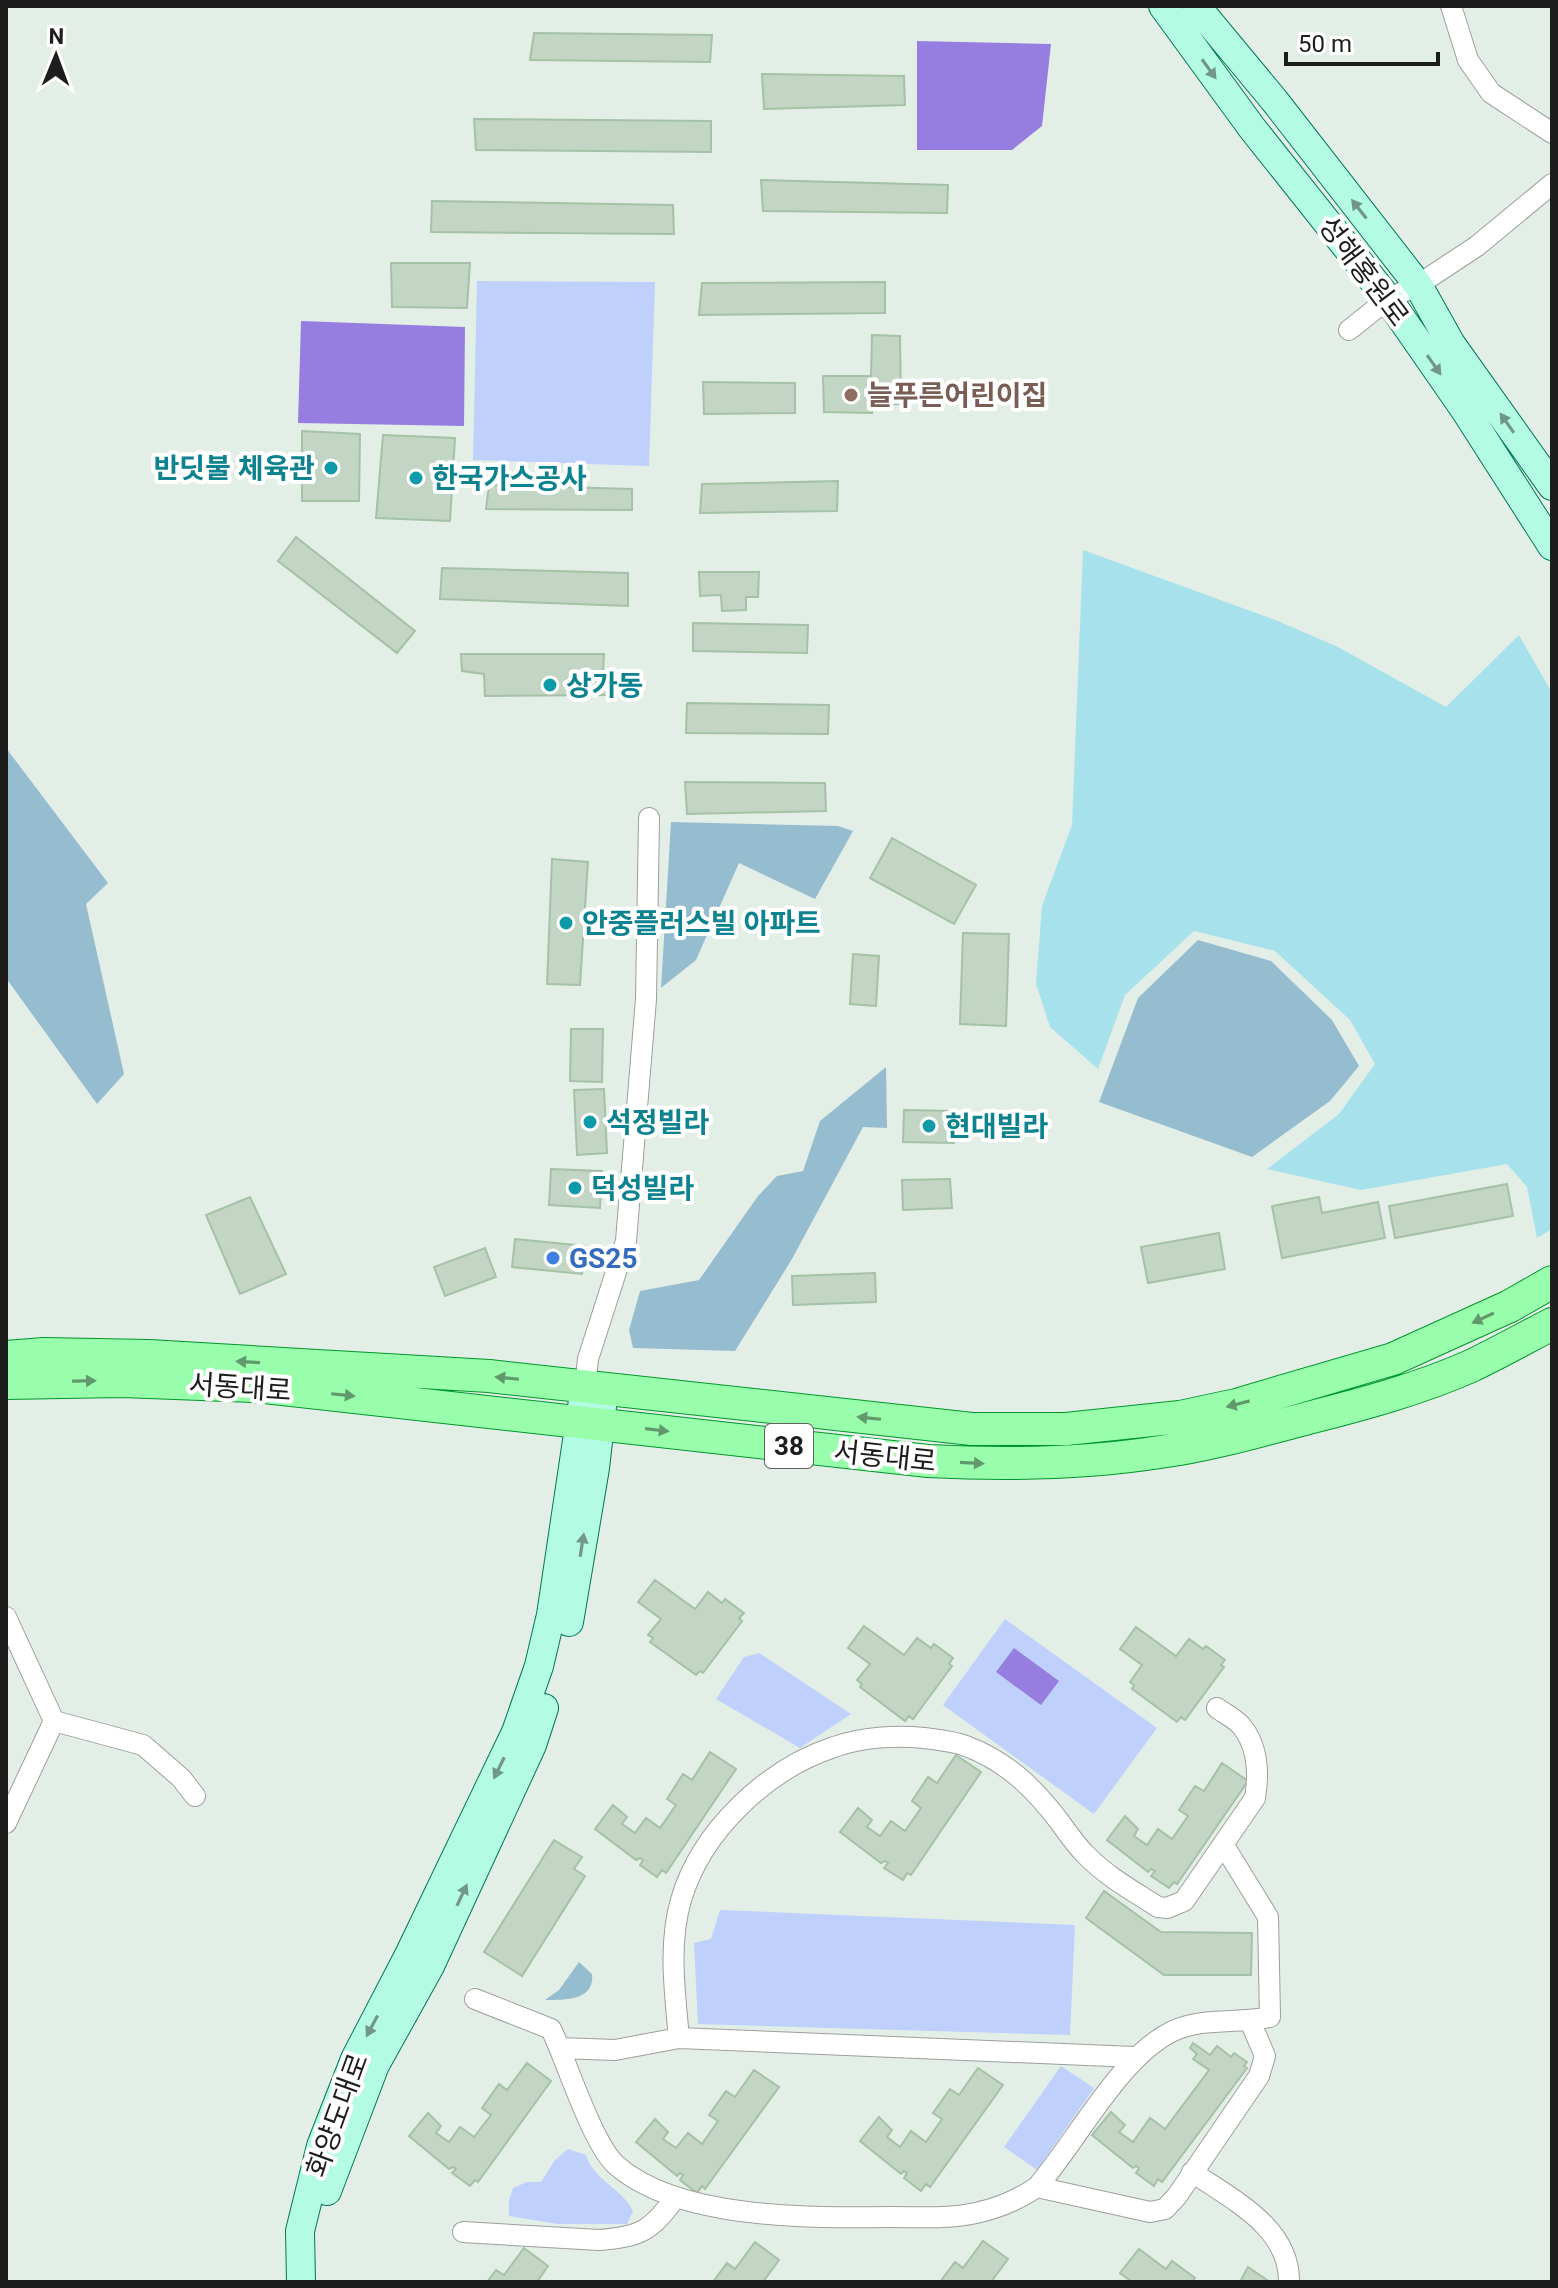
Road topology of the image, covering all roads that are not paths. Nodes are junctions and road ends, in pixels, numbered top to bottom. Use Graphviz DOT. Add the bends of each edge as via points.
graph roads {
  1 [pos="1163,6"];
  2 [pos="1196,6"];
  3 [pos="1451,6"];
  4 [pos="1552,133"];
  5 [pos="1552,184"];
  6 [pos="1418,285"];
  7 [pos="1388,299"];
  8 [pos="1349,330"];
  9 [pos="1552,486"];
  10 [pos="1552,546"];
  11 [pos="649,818"];
  12 [pos="1552,1282"];
  13 [pos="1552,1324"];
  14 [pos="6,1357"];
  15 [pos="6,1383"];
  16 [pos="594,1388"];
  17 [pos="591,1422"];
  18 [pos="6,1617"];
  19 [pos="1217,1708"];
  20 [pos="54,1721"];
  21 [pos="195,1796"];
  22 [pos="6,1823"];
  23 [pos="1223,1844"];
  24 [pos="419,1962"];
  25 [pos="475,1999"];
  26 [pos="1250,2021"];
  27 [pos="679,2038"];
  28 [pos="560,2048"];
  29 [pos="1134,2057"];
  30 [pos="1192,2172"];
  31 [pos="1037,2187"];
  32 [pos="675,2198"];
  33 [pos="463,2232"];
  34 [pos="301,2282"];
  35 [pos="316,2282"];
  36 [pos="1289,2282"];
  1 -- 7 [label="street, 성해홍원로, one-way"];
  6 -- 2 [label="street, 성해홍원로, one-way"];
  3 -- 4 [label="street" via="1468,60 1491,93"];
  5 -- 6 [label="street" via="1477,246"];
  6 -- 7 [label="street"];
  9 -- 6 [label="street, 성해홍원로, one-way" via="1451,344"];
  7 -- 8 [label="street"];
  7 -- 10 [label="street, 성해홍원로, one-way"];
  11 -- 16 [label="street" via="646,999 626,1241 588,1359"];
  12 -- 16 [label="main road, 서동대로 / 38, one-way" via="1393,1359 1180,1417 1066,1429 972,1429"];
  17 -- 13 [label="main road, 서동대로 / 38, one-way" via="928,1461 1091,1460 1225,1440 1370,1402 1469,1366"];
  16 -- 14 [label="main road, 서동대로 / 38, one-way" via="489,1376 149,1356"];
  15 -- 17 [label="main road, 서동대로 / 38, one-way" via="254,1386"];
  16 -- 17 [label="street"];
  17 -- 24 [label="street" via="539,1666"];
  18 -- 20 [label="street"];
  19 -- 23 [label="street" via="1243,1726 1257,1757 1255,1798"];
  20 -- 21 [label="street" via="143,1745"];
  20 -- 22 [label="street"];
  23 -- 26 [label="street" via="1268,1917 1270,2017"];
  23 -- 27 [label="street" via="1184,1901 1158,1907 1102,1871 1022,1778 965,1745 899,1737 836,1746 798,1762 740,1806 693,1869 675,1933"];
  24 -- 34 [label="street, 화양도대로, one-way" via="355,2059 321,2146 300,2231"];
  24 -- 35 [label="street, 화양도대로" via="327,2187 316,2233"];
  25 -- 28 [label="street" via="551,2029"];
  26 -- 29 [label="street" via="1174,2031"];
  26 -- 30 [label="street" via="1265,2056 1259,2076"];
  27 -- 28 [label="street" via="615,2050"];
  27 -- 29 [label="street"];
  28 -- 32 [label="street" via="613,2163"];
  29 -- 31 [label="street"];
  30 -- 31 [label="street" via="1165,2209 1150,2212"];
  30 -- 36 [label="street" via="1272,2232 1285,2254"];
  31 -- 32 [label="street" via="1016,2201 975,2214 930,2217 840,2218 736,2210"];
  32 -- 33 [label="street" via="651,2228 636,2236 599,2240"];
}
